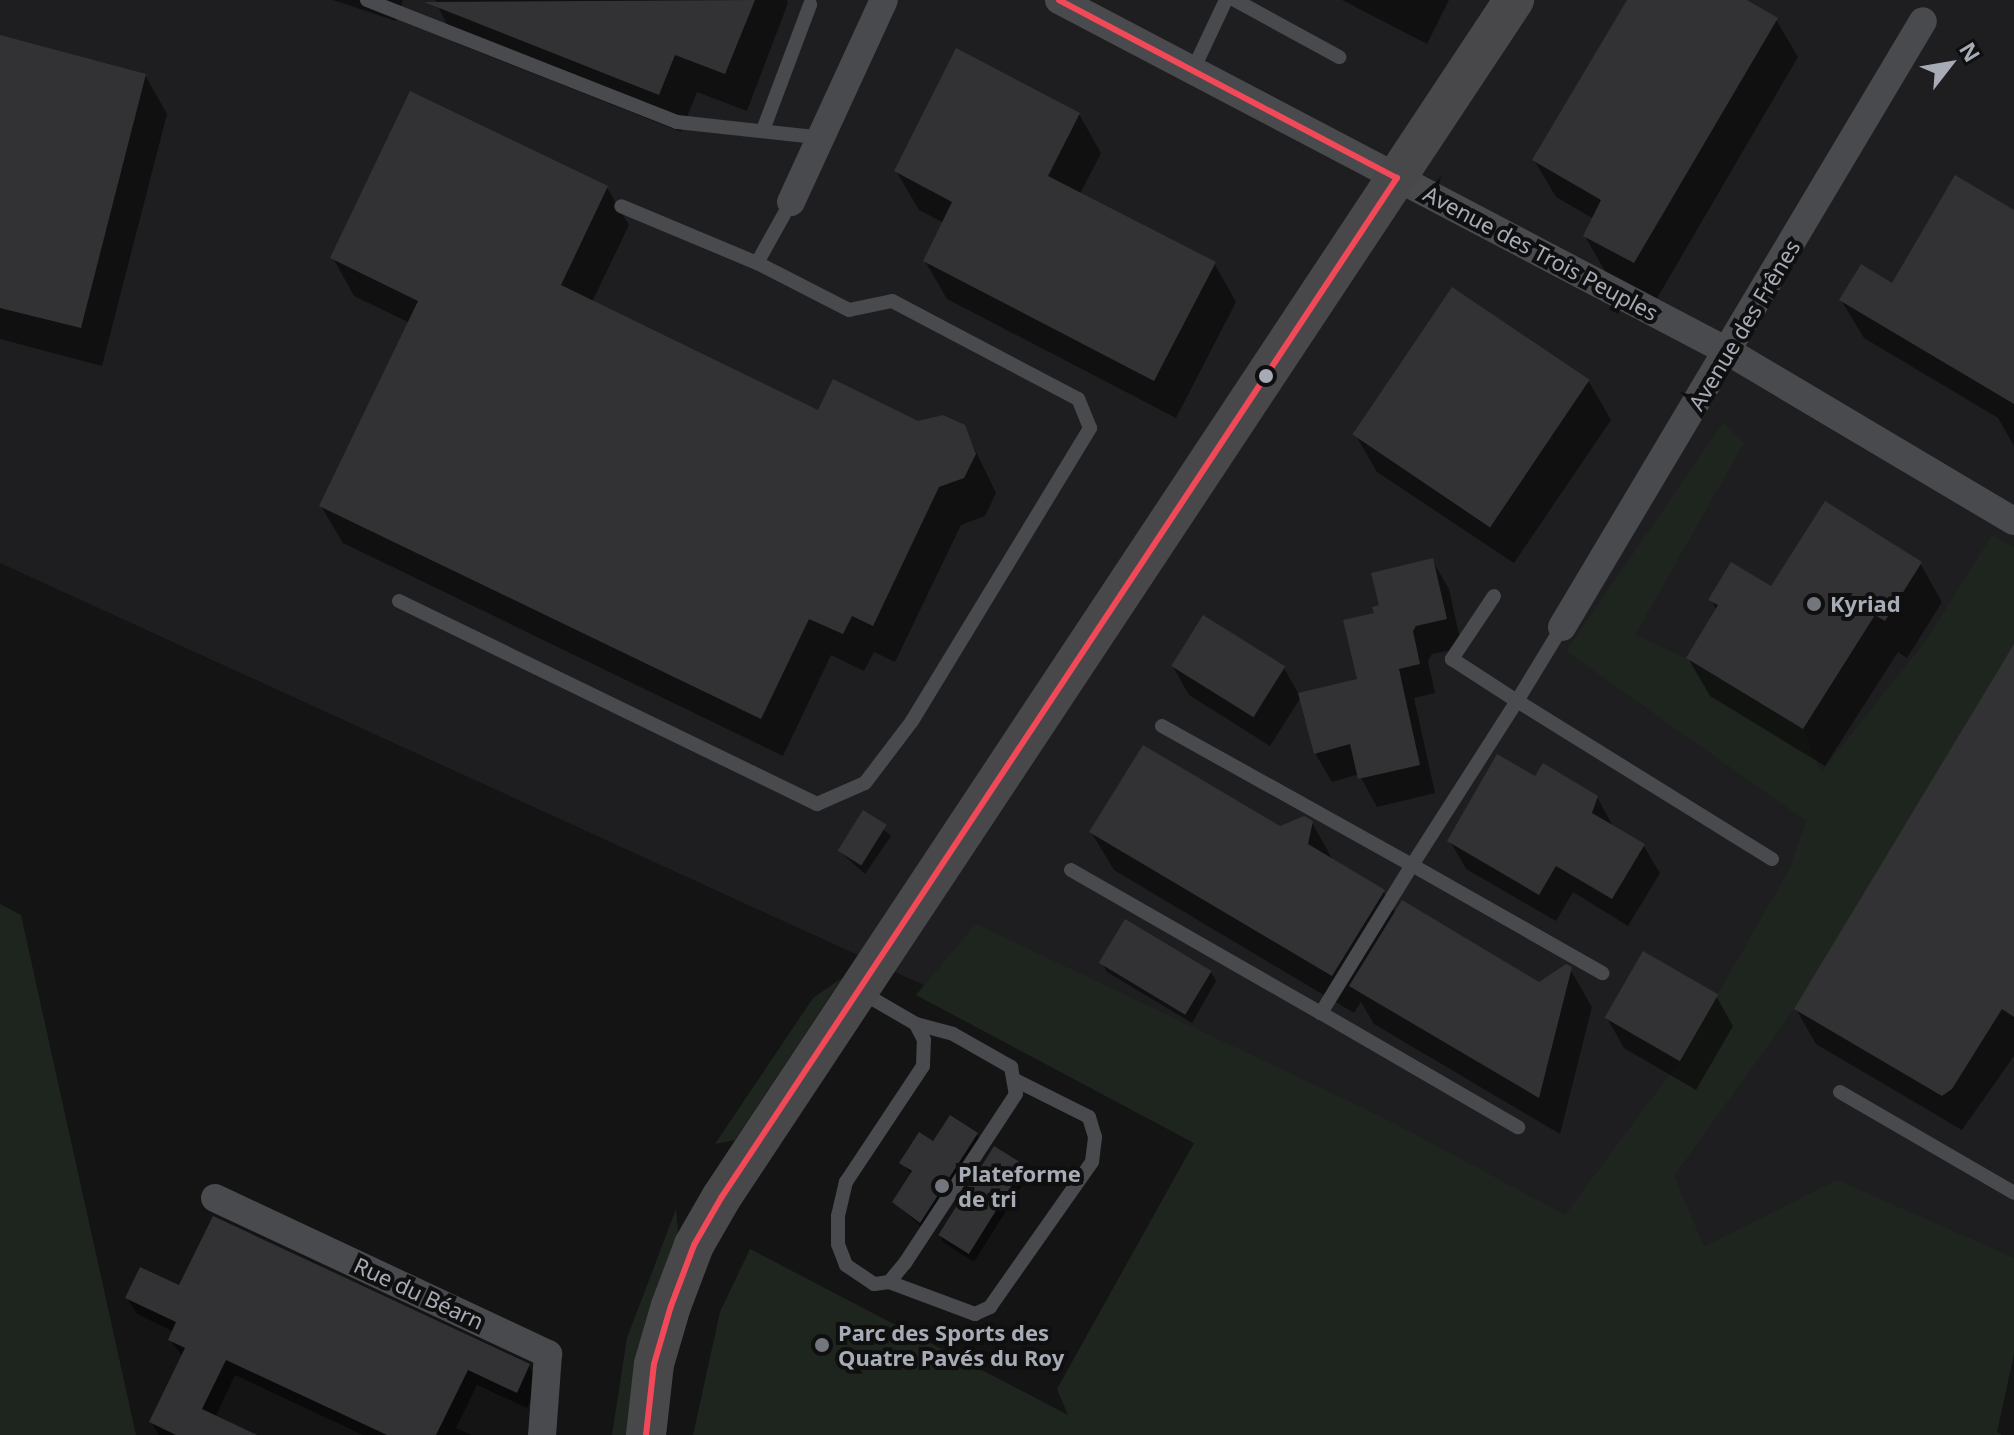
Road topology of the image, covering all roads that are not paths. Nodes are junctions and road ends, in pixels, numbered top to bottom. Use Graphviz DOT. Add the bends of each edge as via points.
graph roads {
  1 [pos="367,0"];
  2 [pos="884,0"];
  3 [pos="1059,0"];
  4 [pos="1226,0"];
  5 [pos="1235,0"];
  6 [pos="1514,0"];
  7 [pos="810,5"];
  8 [pos="1923,21"];
  9 [pos="1339,57"];
  10 [pos="1193,70"];
  11 [pos="763,130"];
  12 [pos="825,138"];
  13 [pos="1397,178"];
  14 [pos="791,202"];
  15 [pos="621,206"];
  16 [pos="757,263"];
  17 [pos="1729,352"];
  18 [pos="2014,521"];
  19 [pos="1494,596"];
  20 [pos="399,601"];
  21 [pos="1562,627"];
  22 [pos="1517,701"];
  23 [pos="1162,726"];
  24 [pos="1772,859"];
  25 [pos="1412,865"];
  26 [pos="1071,870"];
  27 [pos="1602,973"];
  28 [pos="858,990"];
  29 [pos="1321,1013"];
  30 [pos="916,1024"];
  31 [pos="1017,1081"];
  32 [pos="1840,1092"];
  33 [pos="1518,1127"];
  34 [pos="2014,1193"];
  35 [pos="215,1198"];
  36 [pos="889,1282"];
  37 [pos="542,1435"];
  38 [pos="646,1435"];
  1 -- 11 [label="lane" via="677,122"];
  2 -- 12 [label="street"];
  3 -- 10 [label="street, Avenue des Trois Peuples"];
  4 -- 10 [label="lane"];
  5 -- 9 [label="lane"];
  6 -- 13 [label="street"];
  7 -- 11 [label="lane"];
  8 -- 17 [label="street, Avenue des Frênes"];
  10 -- 13 [label="street, Avenue des Trois Peuples"];
  11 -- 12 [label="lane"];
  12 -- 14 [label="street"];
  13 -- 17 [label="street, Avenue des Trois Peuples"];
  13 -- 28 [label="street"];
  14 -- 16 [label="lane"];
  15 -- 16 [label="lane"];
  16 -- 20 [label="lane" via="849,310 892,301 1078,399 1087,412 1090,428 1084,440 912,721 865,783 817,804"];
  17 -- 18 [label="street, Avenue des Trois Peuples"];
  17 -- 21 [label="street, Avenue des Frênes"];
  19 -- 22 [label="lane" via="1452,659"];
  21 -- 22 [label="lane"];
  22 -- 24 [label="lane"];
  22 -- 25 [label="lane"];
  23 -- 25 [label="lane"];
  25 -- 27 [label="lane"];
  25 -- 29 [label="lane"];
  26 -- 29 [label="lane"];
  28 -- 30 [label="lane"];
  28 -- 38 [label="street" via="694,1245 654,1364"];
  29 -- 33 [label="lane"];
  30 -- 31 [label="lane" via="953,1034 1011,1067"];
  30 -- 36 [label="lane" via="924,1040 923,1066 846,1182 838,1216 838,1244 853,1275 874,1284"];
  31 -- 36 [label="lane" via="1016,1094"];
  31 -- 36 [label="lane" via="1089,1117 1095,1137 1092,1162 990,1307 975,1314"];
  32 -- 34 [label="lane"];
  35 -- 37 [label="street, Rue du Béarn" via="548,1354"];
}
